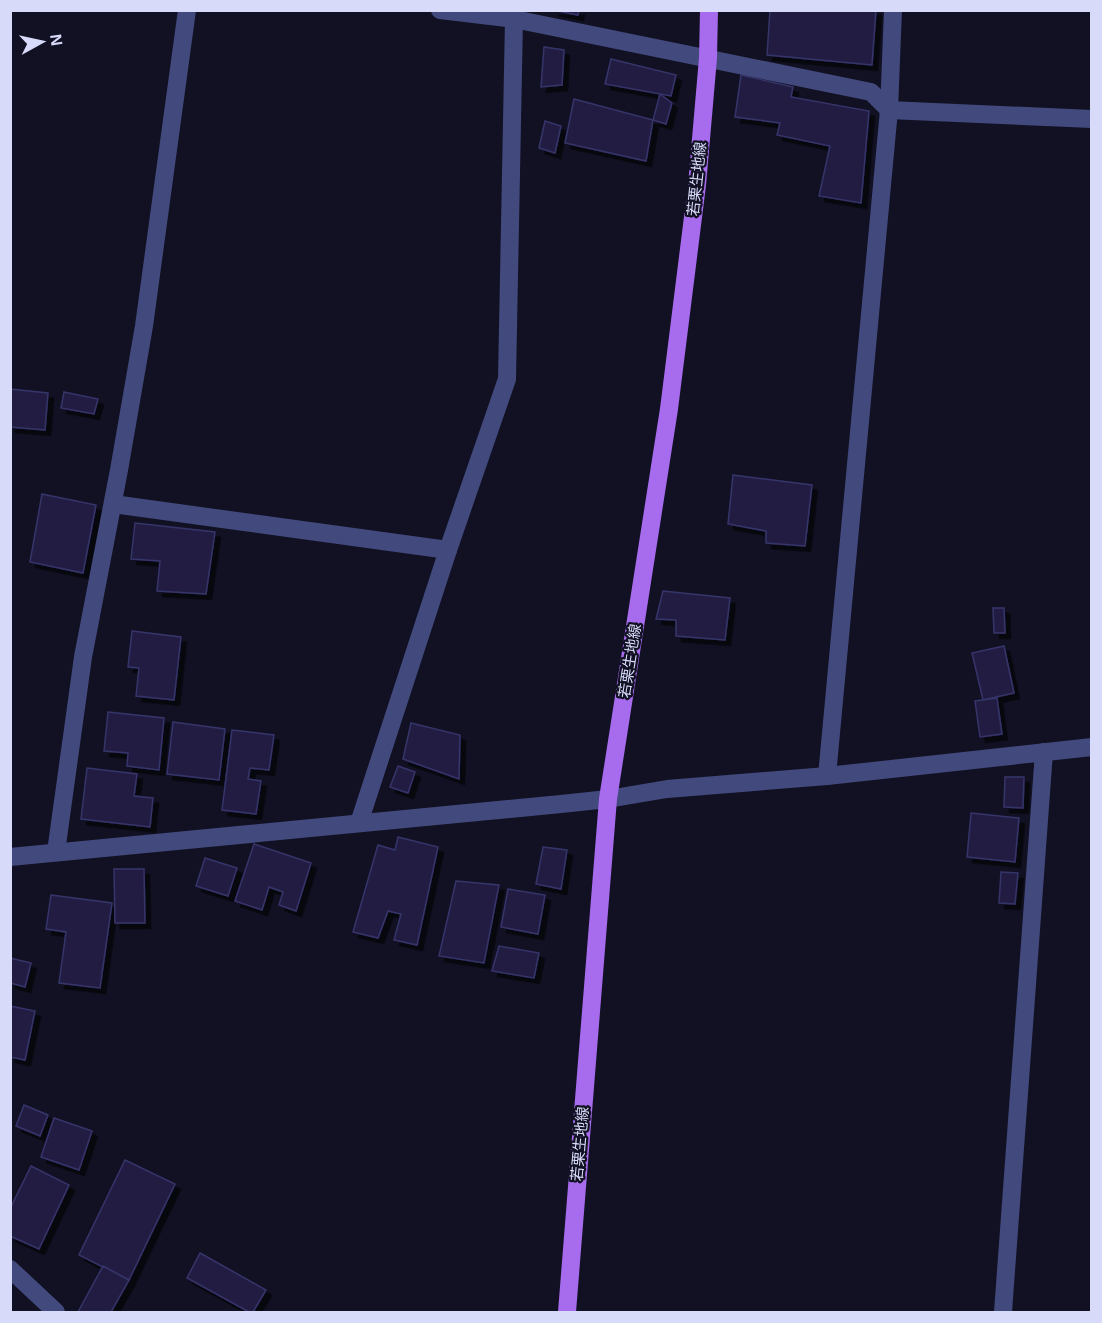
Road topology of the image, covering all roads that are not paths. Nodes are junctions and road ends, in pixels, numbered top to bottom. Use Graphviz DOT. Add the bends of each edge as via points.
graph roads {
  1 [pos="187,10"];
  2 [pos="440,10"];
  3 [pos="709,10"];
  4 [pos="893,10"];
  5 [pos="514,19"];
  6 [pos="708,58"];
  7 [pos="889,110"];
  8 [pos="1092,119"];
  9 [pos="113,504"];
  10 [pos="448,550"];
  11 [pos="1092,747"];
  12 [pos="1044,752"];
  13 [pos="827,776"];
  14 [pos="608,799"];
  15 [pos="359,823"];
  16 [pos="56,852"];
  17 [pos="10,857"];
  18 [pos="10,1269"];
  19 [pos="56,1312"];
  20 [pos="567,1312"];
  21 [pos="1003,1312"];
  1 -- 9 [label="street" via="144,326"];
  2 -- 5 [label="street"];
  3 -- 6 [label="main road, 若栗生地線"];
  4 -- 7 [label="street"];
  5 -- 6 [label="street"];
  5 -- 10 [label="street" via="507,379"];
  6 -- 7 [label="street" via="871,92"];
  6 -- 14 [label="main road, 若栗生地線" via="697,185 669,409"];
  7 -- 8 [label="street"];
  7 -- 13 [label="street"];
  9 -- 10 [label="street"];
  9 -- 16 [label="street" via="83,657"];
  10 -- 15 [label="street"];
  11 -- 12 [label="street"];
  12 -- 13 [label="street"];
  12 -- 21 [label="street"];
  13 -- 14 [label="street" via="667,789"];
  14 -- 15 [label="street"];
  14 -- 20 [label="main road, 若栗生地線"];
  15 -- 16 [label="street"];
  16 -- 17 [label="street"];
  18 -- 19 [label="street"];
}
